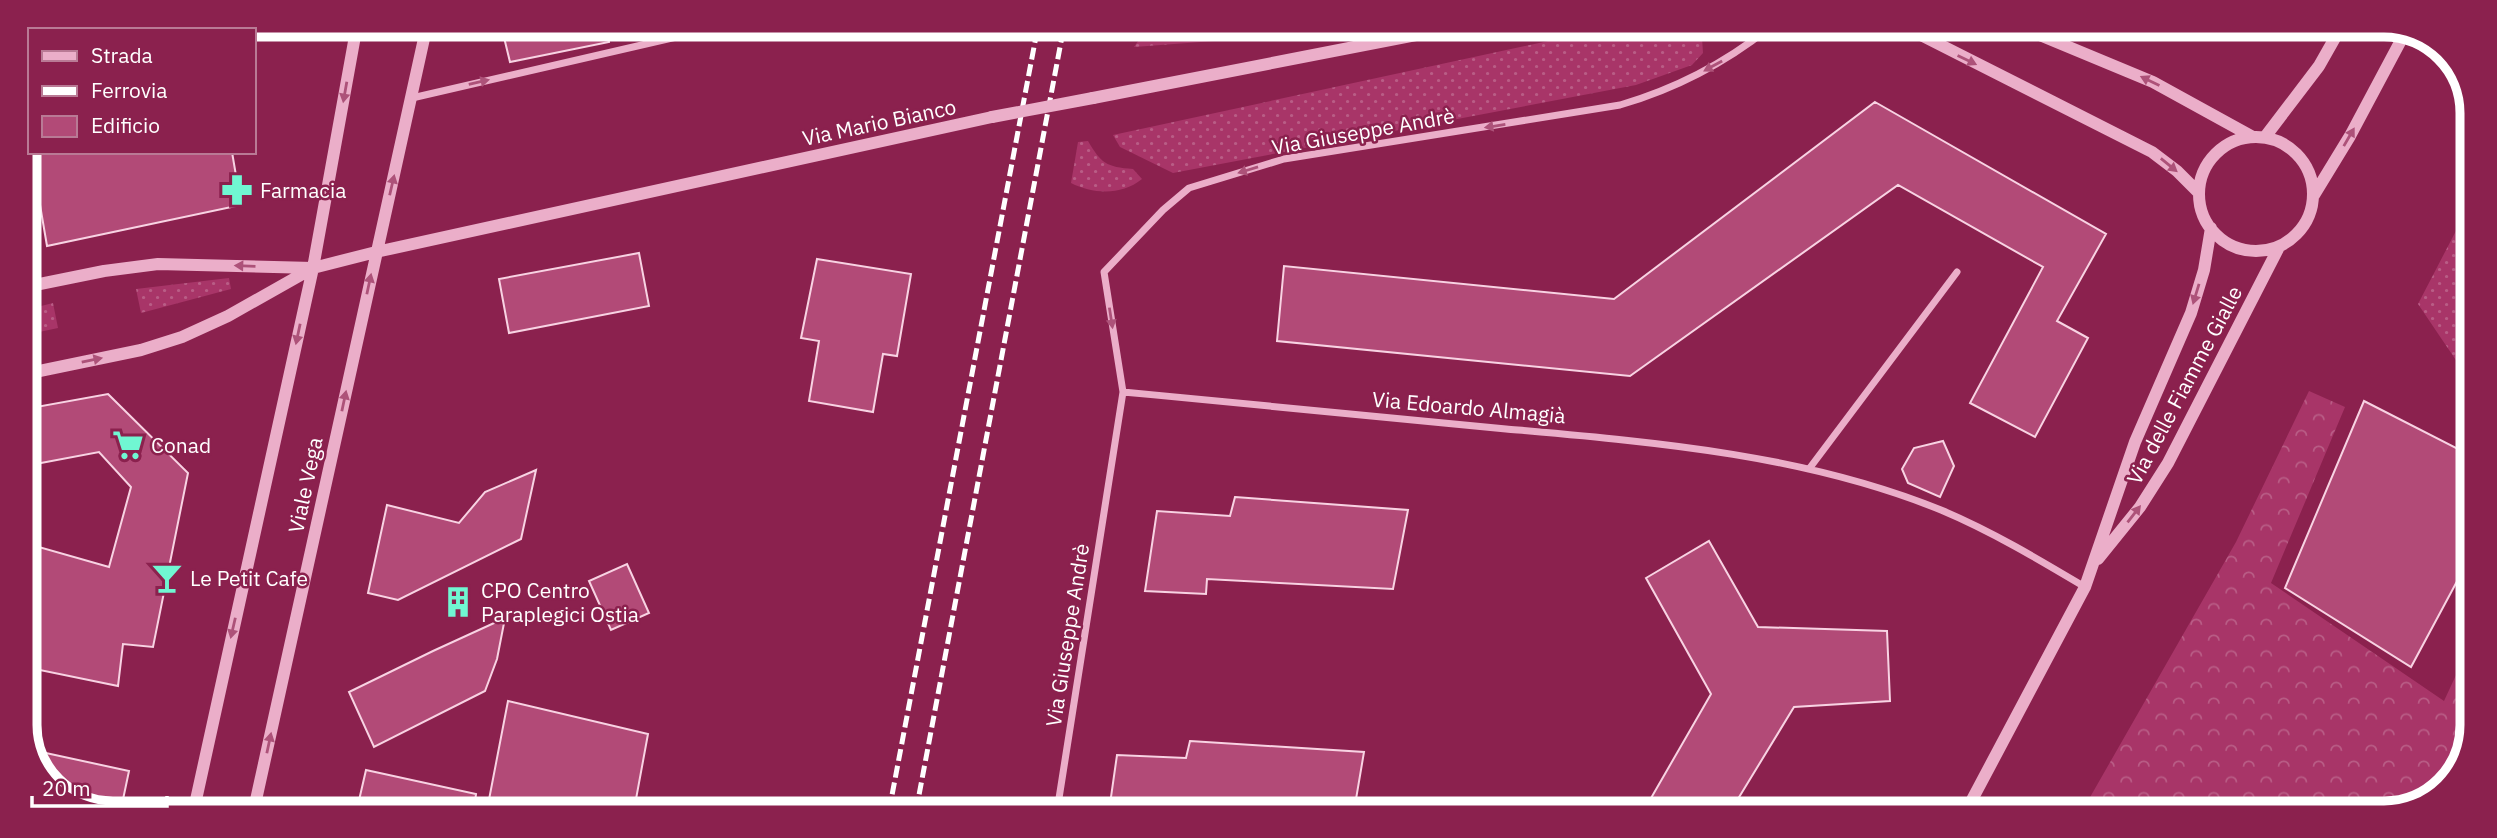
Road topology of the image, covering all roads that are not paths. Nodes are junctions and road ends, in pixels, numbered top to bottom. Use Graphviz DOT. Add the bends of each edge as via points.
graph roads {
  1 [pos="355,37"];
  2 [pos="425,37"];
  3 [pos="676,37"];
  4 [pos="1406,37"];
  5 [pos="1757,37"];
  6 [pos="1925,37"];
  7 [pos="2045,37"];
  8 [pos="2335,37"];
  9 [pos="2402,39"];
  10 [pos="412,98"];
  11 [pos="2259,137"];
  12 [pos="2199,193"];
  13 [pos="2314,195"];
  14 [pos="2211,228"];
  15 [pos="2278,248"];
  16 [pos="376,252"];
  17 [pos="313,268"];
  18 [pos="1957,272"];
  19 [pos="37,285"];
  20 [pos="37,372"];
  21 [pos="1123,392"];
  22 [pos="1809,470"];
  23 [pos="2092,567"];
  24 [pos="2085,587"];
  25 [pos="196,801"];
  26 [pos="256,801"];
  27 [pos="1059,801"];
  28 [pos="1971,801"];
  1 -- 17 [label="street, Viale Vega, one-way"];
  2 -- 10 [label="street, Viale Vega"];
  10 -- 3 [label="street, one-way"];
  4 -- 16 [label="street, Via Mario Bianco, bridge" via="992,117"];
  5 -- 21 [label="street, Via Giuseppe Andrè, one-way" via="1666,90 1620,105 1284,159 1189,188 1104,272"];
  6 -- 12 [label="street, one-way" via="2152,152"];
  11 -- 7 [label="street, one-way" via="2153,82"];
  8 -- 11 [label="street" via="2319,66"];
  13 -- 9 [label="street, one-way"];
  16 -- 10 [label="street, Viale Vega, one-way"];
  11 -- 12 [label="street" via="2232,142 2215,155 2202,174"];
  11 -- 13 [label="street" via="2278,141 2301,158"];
  12 -- 14 [label="street"];
  13 -- 15 [label="street" via="2305,224"];
  14 -- 15 [label="street" via="2233,247 2248,251"];
  14 -- 23 [label="street, Via delle Fiamme Gialle, one-way" via="2190,313 2135,442"];
  23 -- 15 [label="street, Via delle Fiamme Gialle, one-way" via="2168,463"];
  16 -- 17 [label="street, Via Mario Bianco"];
  26 -- 16 [label="street, Viale Vega, one-way"];
  17 -- 19 [label="street, one-way" via="158,264"];
  20 -- 17 [label="street, one-way" via="182,337"];
  17 -- 25 [label="street, Viale Vega, one-way"];
  18 -- 22 [label="street"];
  21 -- 22 [label="street, Via Edoardo Almagià" via="1651,442"];
  21 -- 27 [label="street, Via Giuseppe Andrè"];
  22 -- 24 [label="street, Via Edoardo Almagià" via="1939,510 1995,535"];
  23 -- 24 [label="street, Via delle Fiamme Gialle"];
  24 -- 28 [label="street, Via delle Fiamme Gialle"];
}
